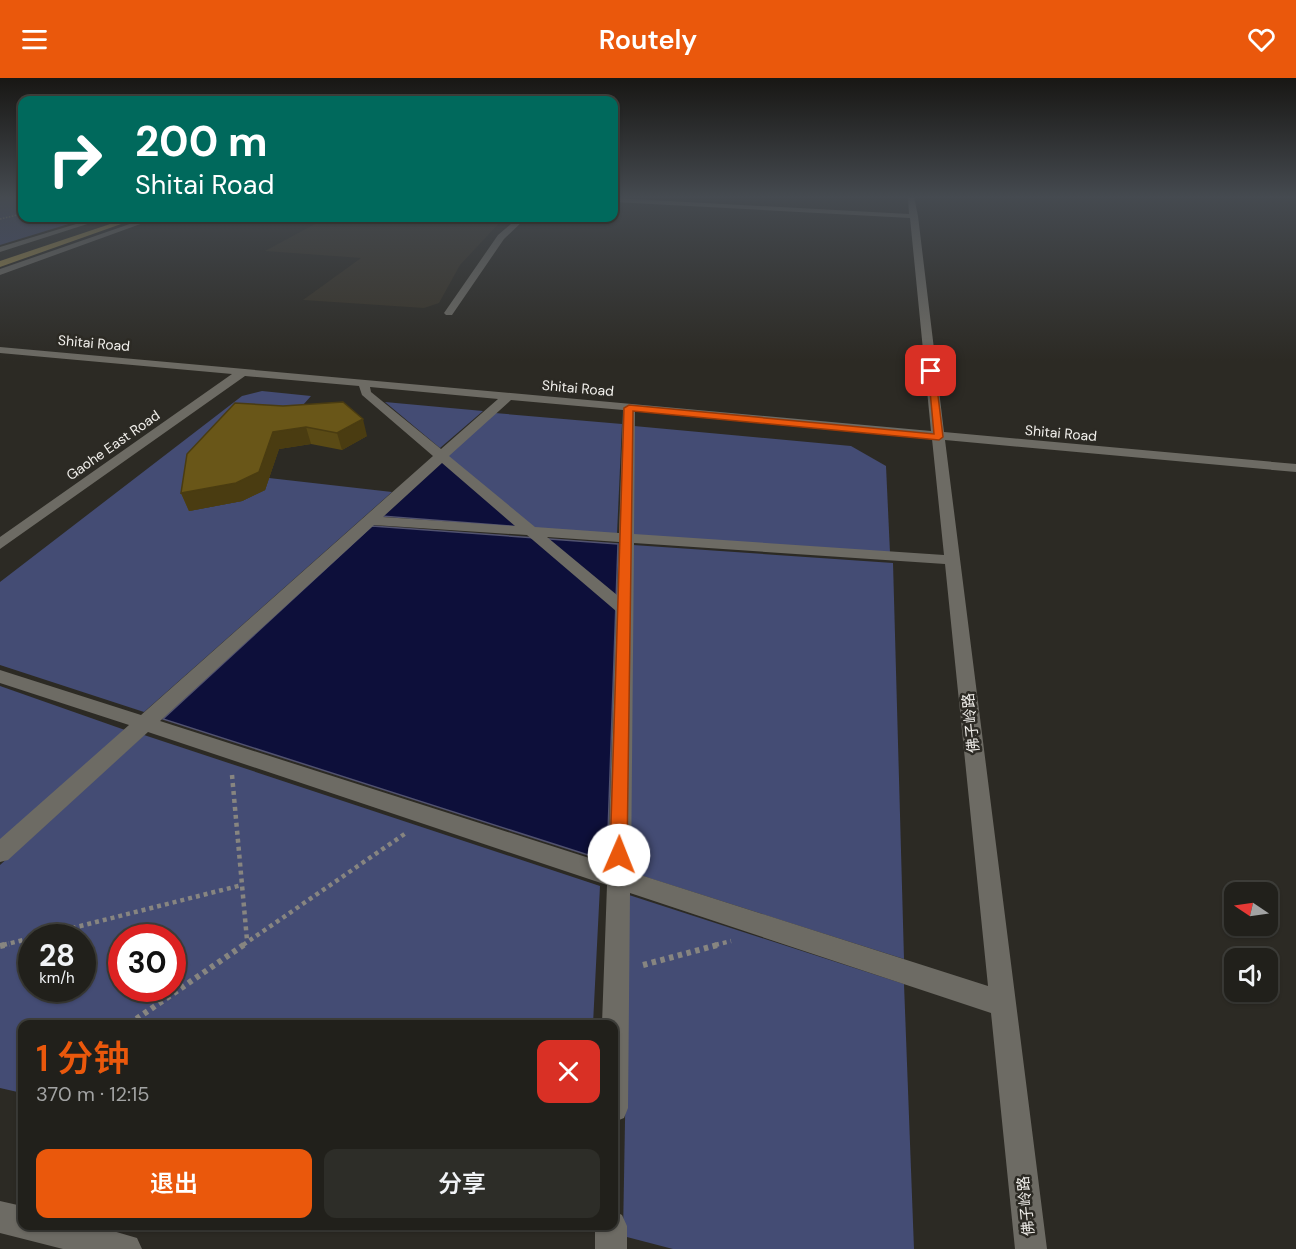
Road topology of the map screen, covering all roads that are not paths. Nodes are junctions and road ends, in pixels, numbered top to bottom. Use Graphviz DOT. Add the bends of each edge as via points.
graph roads {
  1 [pos="19,252"];
  2 [pos="36,252"];
  3 [pos="58,252"];
  4 [pos="491,252"];
  5 [pos="918,252"];
  6 [pos="0,258"];
  7 [pos="0,264"];
  8 [pos="0,272"];
  9 [pos="449,313"];
  10 [pos="0,350"];
  11 [pos="243,372"];
  12 [pos="364,383"];
  13 [pos="507,397"];
  14 [pos="629,408"];
  15 [pos="939,437"];
  16 [pos="442,455"];
  17 [pos="1296,468"];
  18 [pos="369,520"];
  19 [pos="531,532"];
  20 [pos="626,539"];
  21 [pos="0,543"];
  22 [pos="953,561"];
  23 [pos="624,609"];
  24 [pos="0,676"];
  25 [pos="144,723"];
  26 [pos="0,853"];
  27 [pos="618,878"];
  28 [pos="1003,1004"];
  29 [pos="616,1020"];
  30 [pos="0,1216"];
  31 [pos="18,1221"];
  32 [pos="51,1230"];
  33 [pos="611,1230"];
  34 [pos="126,1249"];
  35 [pos="611,1249"];
  36 [pos="1031,1249"];
  1 -- 6 [label="main road"];
  2 -- 7 [label="main road"];
  3 -- 8 [label="street"];
  4 -- 9 [label="street"];
  5 -- 15 [label="street, 佛子岭路"];
  10 -- 11 [label="street, Shitai Road"];
  11 -- 12 [label="street, Shitai Road"];
  11 -- 21 [label="street, Gaohe East Road"];
  12 -- 13 [label="street, Shitai Road"];
  12 -- 16 [label="street" via="366,393"];
  13 -- 14 [label="street, Shitai Road"];
  13 -- 16 [label="street"];
  14 -- 15 [label="street, Shitai Road"];
  14 -- 20 [label="street"];
  15 -- 17 [label="street, Shitai Road"];
  15 -- 22 [label="street, 佛子岭路"];
  16 -- 18 [label="street"];
  16 -- 19 [label="street"];
  18 -- 19 [label="street"];
  18 -- 25 [label="street"];
  19 -- 20 [label="street"];
  19 -- 23 [label="street"];
  20 -- 22 [label="street"];
  20 -- 23 [label="street"];
  22 -- 28 [label="street, 佛子岭路"];
  23 -- 27 [label="street"];
  24 -- 25 [label="street"];
  25 -- 26 [label="street"];
  25 -- 27 [label="street"];
  27 -- 28 [label="street"];
  27 -- 29 [label="street"];
  28 -- 36 [label="street, 佛子岭路"];
  30 -- 31 [label="street"];
  32 -- 34 [label="street"];
  33 -- 35 [label="street"];
}
